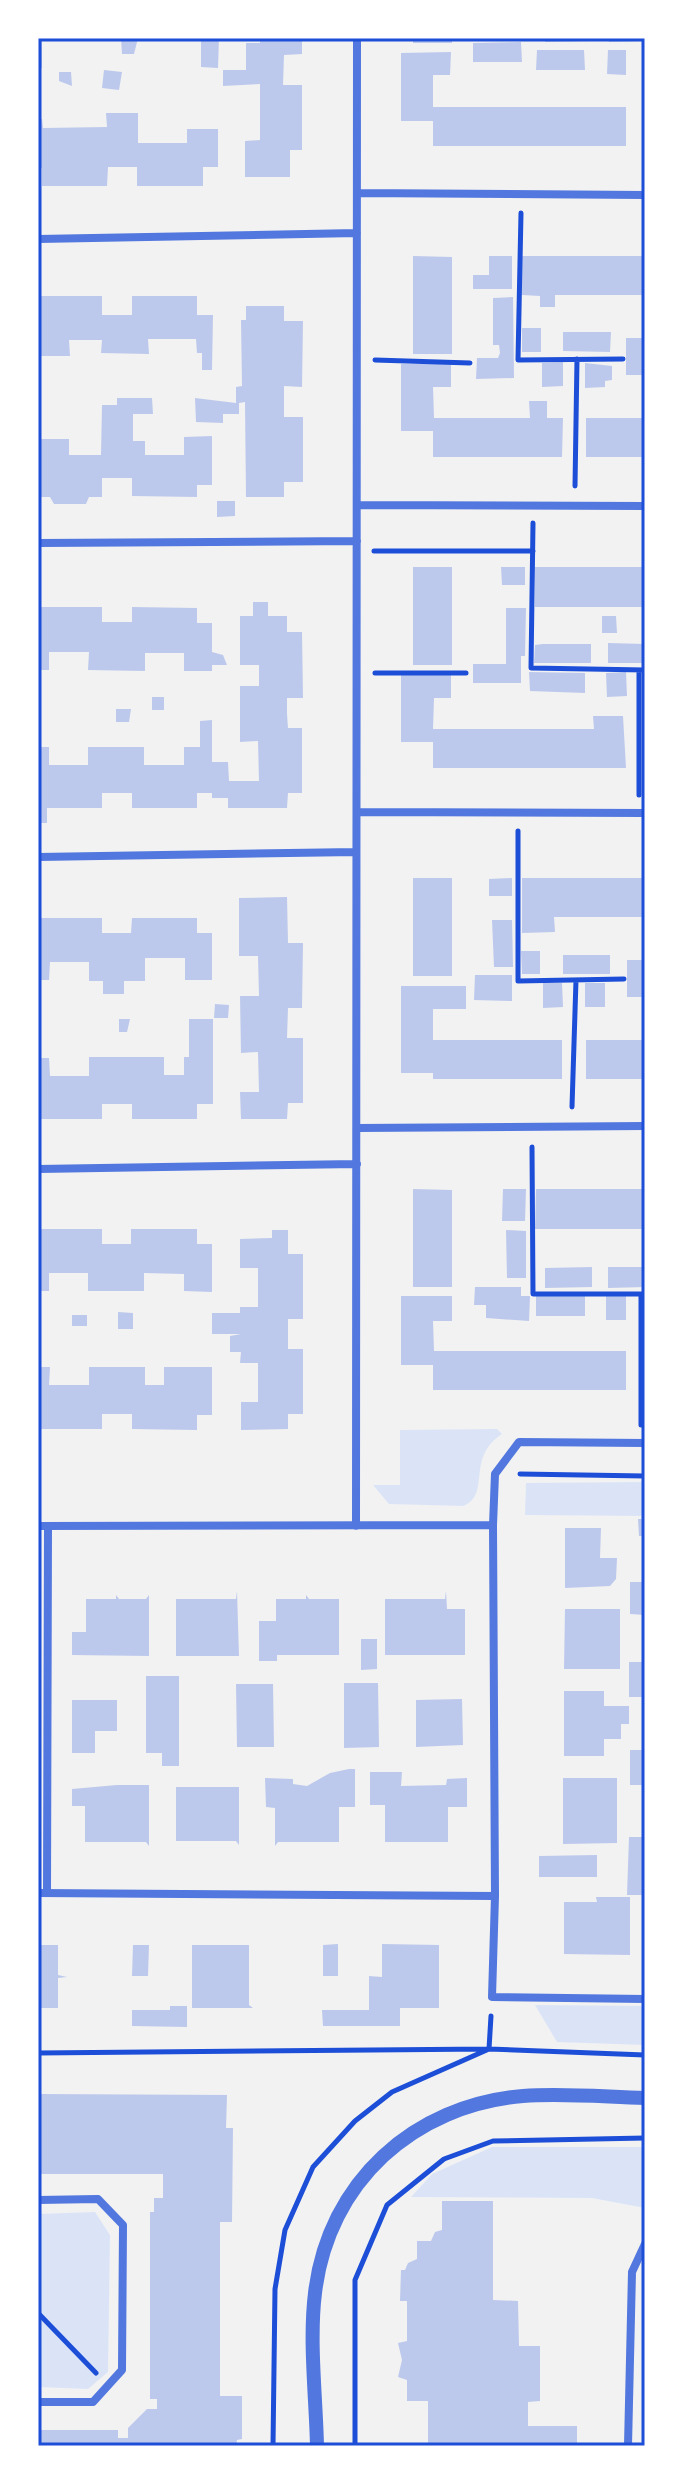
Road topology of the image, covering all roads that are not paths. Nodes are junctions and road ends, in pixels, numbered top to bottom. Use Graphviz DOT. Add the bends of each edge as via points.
graph roads {
  1 [pos="357,38"];
  2 [pos="357,193"];
  3 [pos="645,195"];
  4 [pos="357,233"];
  5 [pos="38,239"];
  6 [pos="357,505"];
  7 [pos="645,506"];
  8 [pos="38,543"];
  9 [pos="357,546"];
  10 [pos="357,812"];
  11 [pos="642,813"];
  12 [pos="356,852"];
  13 [pos="38,857"];
  14 [pos="645,1126"];
  15 [pos="357,1128"];
  16 [pos="357,1164"];
  17 [pos="38,1169"];
  18 [pos="643,1443"];
  19 [pos="493,1525"];
  20 [pos="43,1526"];
  21 [pos="356,1526"];
  22 [pos="42,1893"];
  23 [pos="495,1896"];
  24 [pos="645,1999"];
  25 [pos="645,2098"];
  26 [pos="38,2200"];
  27 [pos="645,2244"];
  28 [pos="38,2402"];
  29 [pos="317,2446"];
  30 [pos="628,2446"];
  1 -- 2 [label="street"];
  2 -- 3 [label="street"];
  2 -- 4 [label="street"];
  4 -- 5 [label="street"];
  4 -- 6 [label="street"];
  6 -- 7 [label="street"];
  6 -- 9 [label="street"];
  8 -- 9 [label="street"];
  9 -- 10 [label="street"];
  10 -- 11 [label="street"];
  10 -- 12 [label="street"];
  12 -- 13 [label="street"];
  12 -- 15 [label="street"];
  14 -- 15 [label="street"];
  15 -- 16 [label="street"];
  16 -- 17 [label="street"];
  16 -- 21 [label="street"];
  18 -- 19 [label="street" via="519,1442 495,1474"];
  19 -- 21 [label="street"];
  19 -- 23 [label="street"];
  20 -- 21 [label="street"];
  20 -- 22 [label="street"];
  22 -- 23 [label="street"];
  23 -- 24 [label="street" via="492,1997"];
  25 -- 29 [label="street" via="522,2096 449,2111 402,2137 355,2186 329,2238 315,2293"];
  26 -- 28 [label="street" via="98,2199 123,2225 122,2370 93,2402"];
  27 -- 30 [label="street" via="632,2272"];
}
